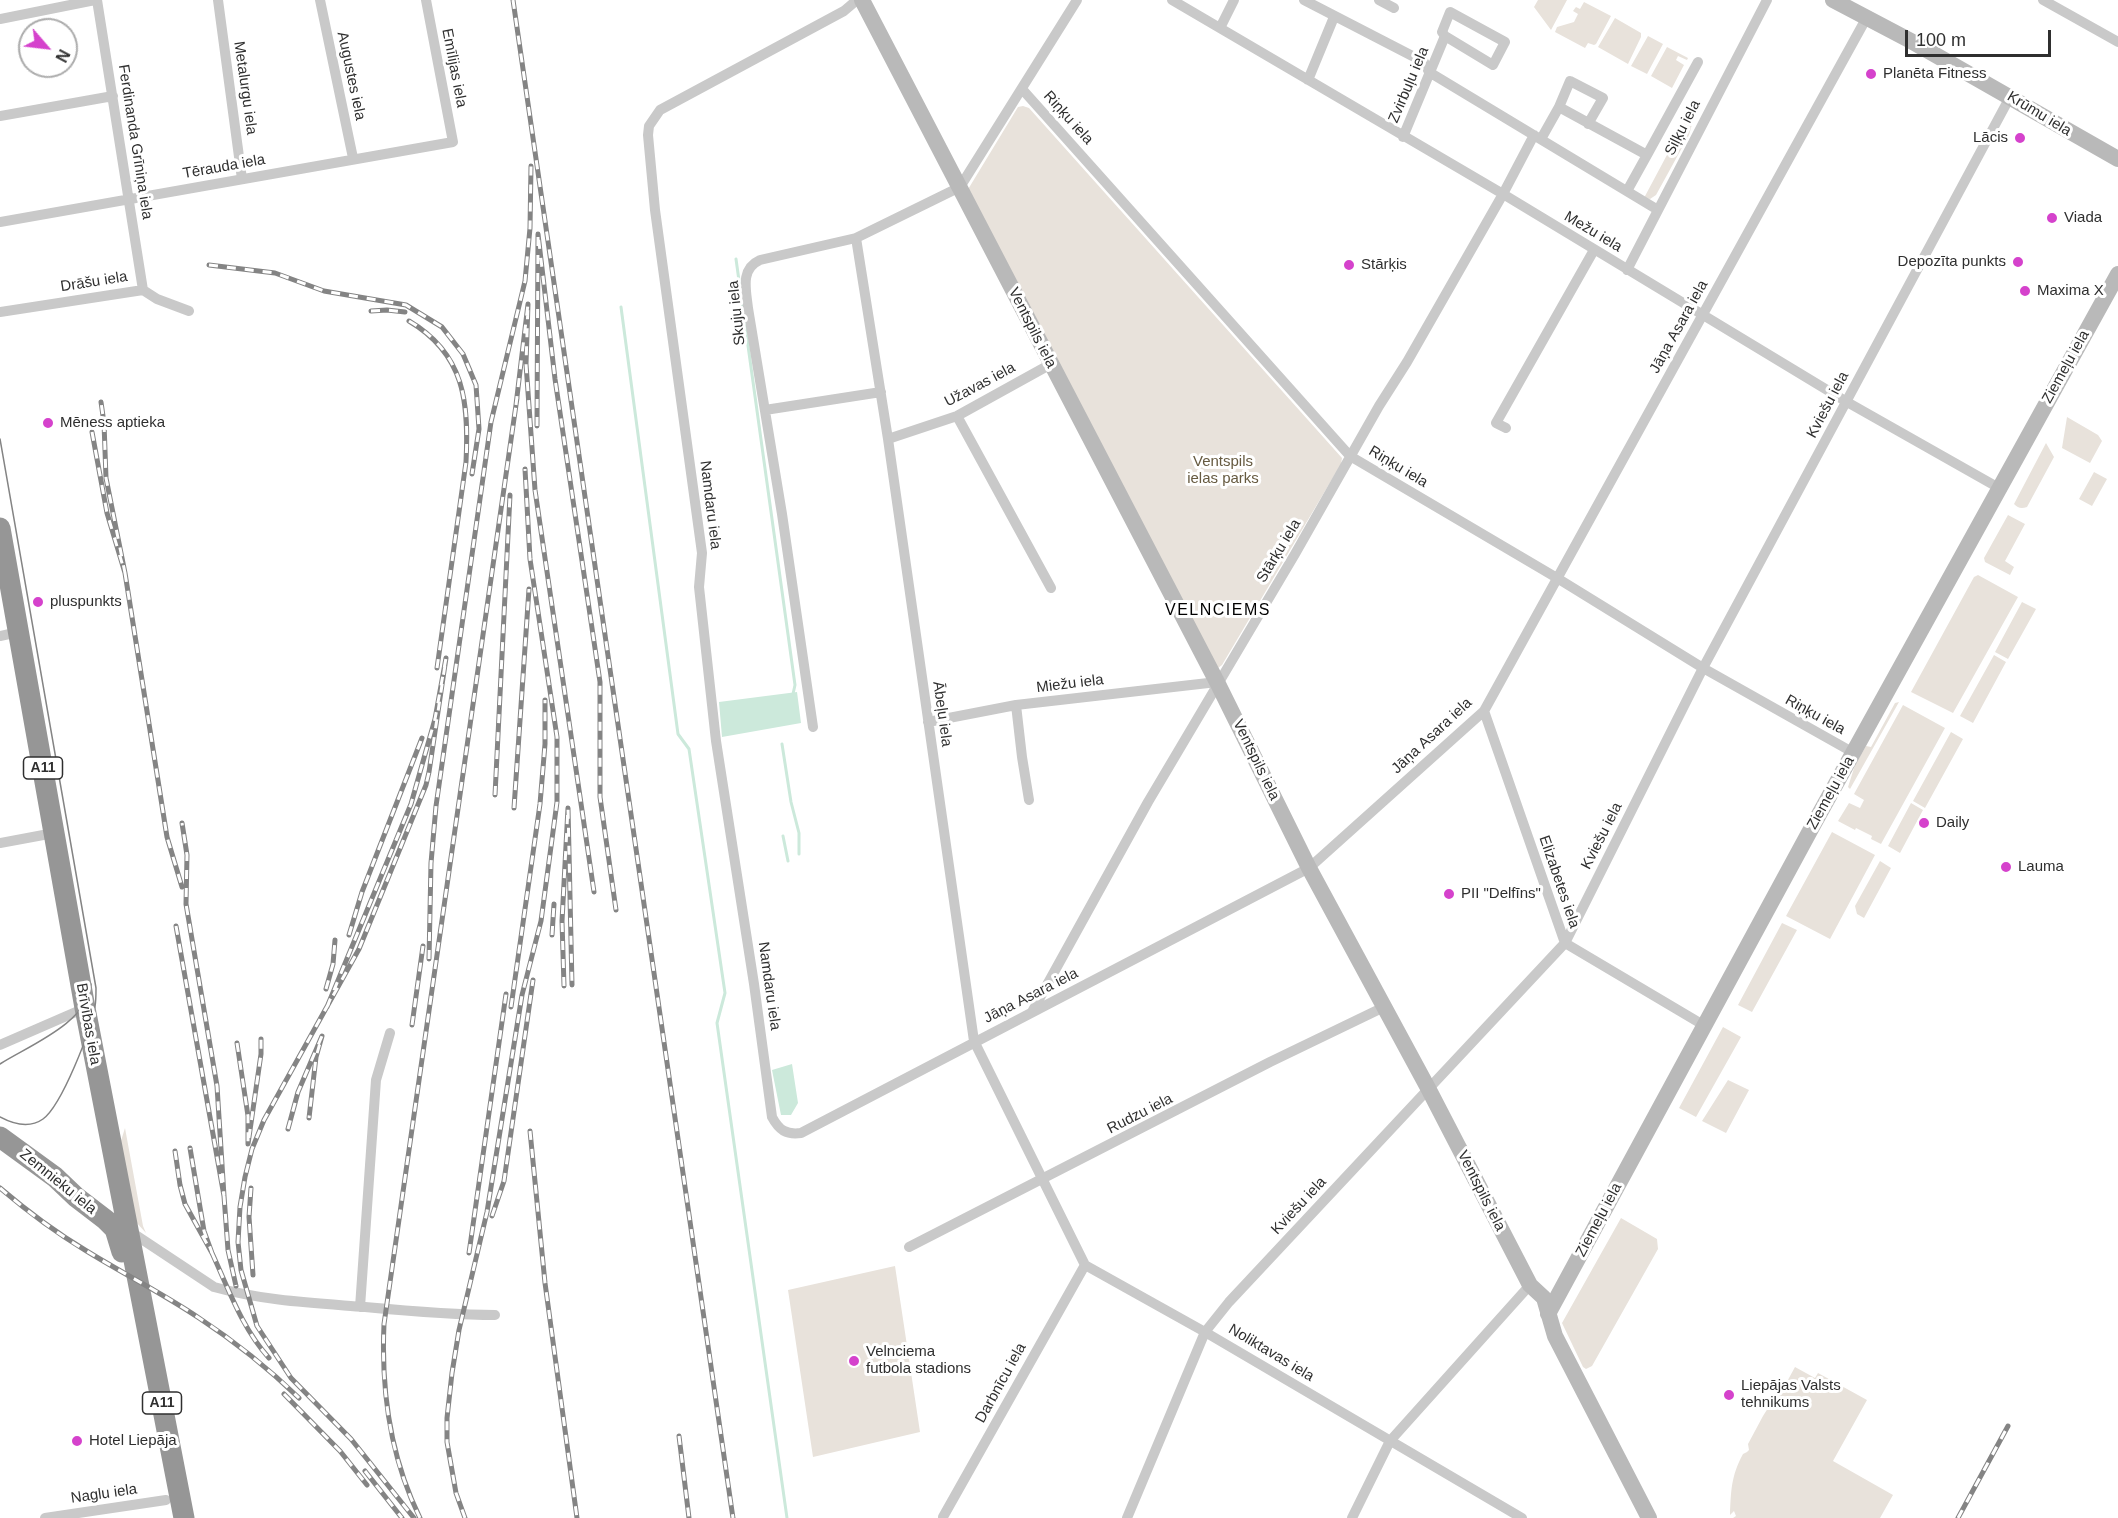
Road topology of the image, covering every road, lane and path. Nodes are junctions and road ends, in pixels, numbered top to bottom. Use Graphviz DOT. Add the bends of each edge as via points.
graph roads {
  1 [pos="96,0"];
  2 [pos="218,0"];
  3 [pos="320,0"];
  4 [pos="426,0"];
  5 [pos="857,0"];
  6 [pos="862,0"];
  7 [pos="1077,0"];
  8 [pos="1172,0"];
  9 [pos="1234,0"];
  10 [pos="1305,0"];
  11 [pos="1379,0"];
  12 [pos="1767,0"];
  13 [pos="1833,0"];
  14 [pos="2043,0"];
  15 [pos="1394,8"];
  16 [pos="1334,16"];
  17 [pos="1867,17"];
  18 [pos="0,19"];
  19 [pos="1220,28"];
  20 [pos="1445,36"];
  21 [pos="2118,42"];
  22 [pos="1698,62"];
  23 [pos="1429,72"];
  24 [pos="1308,80"];
  25 [pos="1022,89"];
  26 [pos="113,96"];
  27 [pos="2010,97"];
  28 [pos="1559,107"];
  29 [pos="0,116"];
  30 [pos="1588,124"];
  31 [pos="1403,136"];
  32 [pos="1538,137"];
  33 [pos="453,142"];
  34 [pos="1647,155"];
  35 [pos="353,158"];
  36 [pos="2118,159"];
  37 [pos="242,180"];
  38 [pos="960,187"];
  39 [pos="1627,191"];
  40 [pos="1503,194"];
  41 [pos="130,199"];
  42 [pos="1658,210"];
  43 [pos="0,222"];
  44 [pos="856,238"];
  45 [pos="1594,250"];
  46 [pos="1627,270"];
  47 [pos="2118,274"];
  48 [pos="143,290"];
  49 [pos="189,310"];
  50 [pos="0,312"];
  51 [pos="1703,315"];
  52 [pos="1051,364"];
  53 [pos="881,393"];
  54 [pos="1847,402"];
  55 [pos="765,410"];
  56 [pos="957,416"];
  57 [pos="1506,428"];
  58 [pos="888,439"];
  59 [pos="1350,456"];
  60 [pos="1999,488"];
  61 [pos="0,528"];
  62 [pos="1557,578"];
  63 [pos="1051,588"];
  64 [pos="9,634"];
  65 [pos="1703,668"];
  66 [pos="1218,682"];
  67 [pos="1016,705"];
  68 [pos="1484,711"];
  69 [pos="928,722"];
  70 [pos="813,727"];
  71 [pos="1854,753"];
  72 [pos="1029,800"];
  73 [pos="54,833"];
  74 [pos="0,843"];
  75 [pos="1309,868"];
  76 [pos="1565,943"];
  77 [pos="1384,1007"];
  78 [pos="85,1008"];
  79 [pos="1032,1013"];
  80 [pos="1705,1026"];
  81 [pos="390,1033"];
  82 [pos="974,1041"];
  83 [pos="0,1046"];
  84 [pos="1428,1088"];
  85 [pos="779,1129"];
  86 [pos="0,1137"];
  87 [pos="1042,1181"];
  88 [pos="121,1229"];
  89 [pos="909,1247"];
  90 [pos="1085,1264"];
  91 [pos="1530,1285"];
  92 [pos="360,1307"];
  93 [pos="1548,1314"];
  94 [pos="495,1315"];
  95 [pos="1205,1332"];
  96 [pos="1390,1441"];
  97 [pos="168,1509"];
  98 [pos="943,1517"];
  99 [pos="45,1518"];
  100 [pos="184,1518"];
  101 [pos="1127,1518"];
  102 [pos="1352,1518"];
  103 [pos="1522,1518"];
  104 [pos="1649,1518"];
  1 -- 18 [label="street"];
  1 -- 26 [label="street, Ferdinanda Grīniņa iela"];
  2 -- 37 [label="street, Metalurgu iela"];
  3 -- 35 [label="street, Augustes iela"];
  4 -- 33 [label="street, Emīlijas iela"];
  5 -- 85 [label="street, Namdaru iela" via="844,12 660,110 648,135 702,553 699,587 716,741 772,1118"];
  6 -- 38 [label="street, Ventspils iela"];
  7 -- 25 [label="street"];
  8 -- 19 [label="street, Mežu iela"];
  9 -- 19 [label="street"];
  10 -- 16 [label="street"];
  11 -- 15 [label="street"];
  12 -- 42 [label="street, Siļķu iela"];
  13 -- 17 [label="street, Krūmu iela"];
  14 -- 21 [label="street"];
  16 -- 23 [label="street" via="1424,62"];
  16 -- 24 [label="street"];
  17 -- 27 [label="street, Krūmu iela"];
  17 -- 51 [label="street, Jāņa Asara iela"];
  19 -- 24 [label="street, Mežu iela"];
  20 -- 20 [label="street, Zvirbuļu iela" via="1493,65 1504,42 1450,12 1442,32"];
  20 -- 23 [label="street, Zvirbuļu iela"];
  22 -- 34 [label="street"];
  23 -- 31 [label="street, Zvirbuļu iela"];
  23 -- 32 [label="street"];
  24 -- 31 [label="street, Mežu iela"];
  25 -- 38 [label="street"];
  25 -- 59 [label="street, Riņķu iela"];
  26 -- 29 [label="street"];
  26 -- 41 [label="street, Ferdinanda Grīniņa iela"];
  27 -- 36 [label="street, Krūmu iela"];
  27 -- 54 [label="street, Kviešu iela"];
  28 -- 30 [label="street"];
  28 -- 30 [label="street, Stārķu iela" via="1570,81 1603,98"];
  28 -- 32 [label="street, Stārķu iela"];
  30 -- 34 [label="street"];
  31 -- 40 [label="street, Mežu iela"];
  32 -- 39 [label="street"];
  32 -- 40 [label="street, Stārķu iela"];
  33 -- 35 [label="street, Tērauda iela"];
  34 -- 39 [label="street"];
  35 -- 37 [label="street, Tērauda iela"];
  37 -- 41 [label="street, Tērauda iela"];
  38 -- 44 [label="street, Skuju iela"];
  38 -- 52 [label="street, Ventspils iela"];
  39 -- 42 [label="street"];
  40 -- 45 [label="street, Mežu iela"];
  40 -- 59 [label="street, Stārķu iela"];
  41 -- 43 [label="street, Tērauda iela"];
  41 -- 48 [label="street, Ferdinanda Grīniņa iela"];
  42 -- 46 [label="street, Siļķu iela"];
  44 -- 53 [label="street, Ābeļu iela"];
  44 -- 55 [label="street, Skuju iela" via="760,260 749,269 745,277 748,308"];
  45 -- 46 [label="street, Mežu iela"];
  45 -- 57 [label="street" via="1496,423"];
  46 -- 51 [label="street, Mežu iela"];
  47 -- 60 [label="street, Ziemeļu iela"];
  48 -- 49 [label="street, Drāšu iela"];
  48 -- 50 [label="street, Drāšu iela"];
  51 -- 54 [label="street, Mežu iela"];
  51 -- 62 [label="street, Jāņa Asara iela"];
  52 -- 56 [label="street, Užavas iela"];
  52 -- 66 [label="street, Ventspils iela"];
  53 -- 55 [label="street"];
  53 -- 58 [label="street, Ābeļu iela"];
  54 -- 60 [label="street, Mežu iela"];
  54 -- 65 [label="street, Kviešu iela"];
  55 -- 70 [label="street, Skuju iela"];
  56 -- 58 [label="street, Užavas iela"];
  56 -- 63 [label="street"];
  58 -- 69 [label="street, Ābeļu iela"];
  59 -- 62 [label="street, Riņķu iela"];
  59 -- 66 [label="street, Stārķu iela"];
  60 -- 71 [label="street, Ziemeļu iela"];
  61 -- 64 [label="highway, Brīvības iela / A11"];
  62 -- 65 [label="street, Riņķu iela"];
  62 -- 68 [label="street, Jāņa Asara iela"];
  64 -- 73 [label="highway, Brīvības iela / A11"];
  65 -- 71 [label="street, Riņķu iela"];
  65 -- 76 [label="street, Kviešu iela"];
  66 -- 67 [label="street, Miežu iela"];
  66 -- 75 [label="street, Ventspils iela"];
  66 -- 79 [label="street, Stārķu iela"];
  67 -- 69 [label="street, Miežu iela"];
  67 -- 72 [label="street"];
  68 -- 75 [label="street, Jāņa Asara iela"];
  68 -- 76 [label="street, Elizabetes iela"];
  69 -- 82 [label="street, Ābeļu iela"];
  71 -- 80 [label="street, Ziemeļu iela"];
  73 -- 74 [label="street"];
  73 -- 78 [label="highway, Brīvības iela / A11"];
  75 -- 77 [label="street, Ventspils iela"];
  75 -- 79 [label="street, Jāņa Asara iela"];
  76 -- 80 [label="street, Elizabetes iela"];
  76 -- 84 [label="street, Kviešu iela"];
  77 -- 84 [label="street, Ventspils iela"];
  77 -- 87 [label="street, Rudzu iela"];
  78 -- 83 [label="street"];
  78 -- 88 [label="highway, Brīvības iela / A11"];
  79 -- 82 [label="street, Jāņa Asara iela"];
  80 -- 93 [label="street, Ziemeļu iela"];
  81 -- 92 [label="street" via="376,1080"];
  82 -- 85 [label="street, Jāņa Asara iela" via="801,1133"];
  82 -- 87 [label="street, Ābeļu iela"];
  84 -- 91 [label="street, Ventspils iela"];
  84 -- 95 [label="street, Kviešu iela"];
  86 -- 88 [label="highway, Zemnieku iela" via="105,1208"];
  87 -- 89 [label="street, Rudzu iela"];
  87 -- 90 [label="street"];
  88 -- 92 [label="street" via="214,1287 272,1300"];
  88 -- 97 [label="highway, Brīvības iela / A11"];
  88 -- 100 [label="highway, Brīvības iela / A11"];
  90 -- 95 [label="street, Noliktavas iela"];
  90 -- 98 [label="street, Darbnīcu iela"];
  91 -- 93 [label="street, Ventspils iela" via="1544,1298"];
  91 -- 96 [label="street"];
  92 -- 94 [label="street"];
  93 -- 104 [label="street, Ventspils iela" via="1555,1336"];
  95 -- 96 [label="street, Noliktavas iela"];
  95 -- 101 [label="street, Kviešu iela"];
  96 -- 102 [label="street"];
  96 -- 103 [label="street, Noliktavas iela"];
  97 -- 99 [label="street, Naglu iela"];
}
